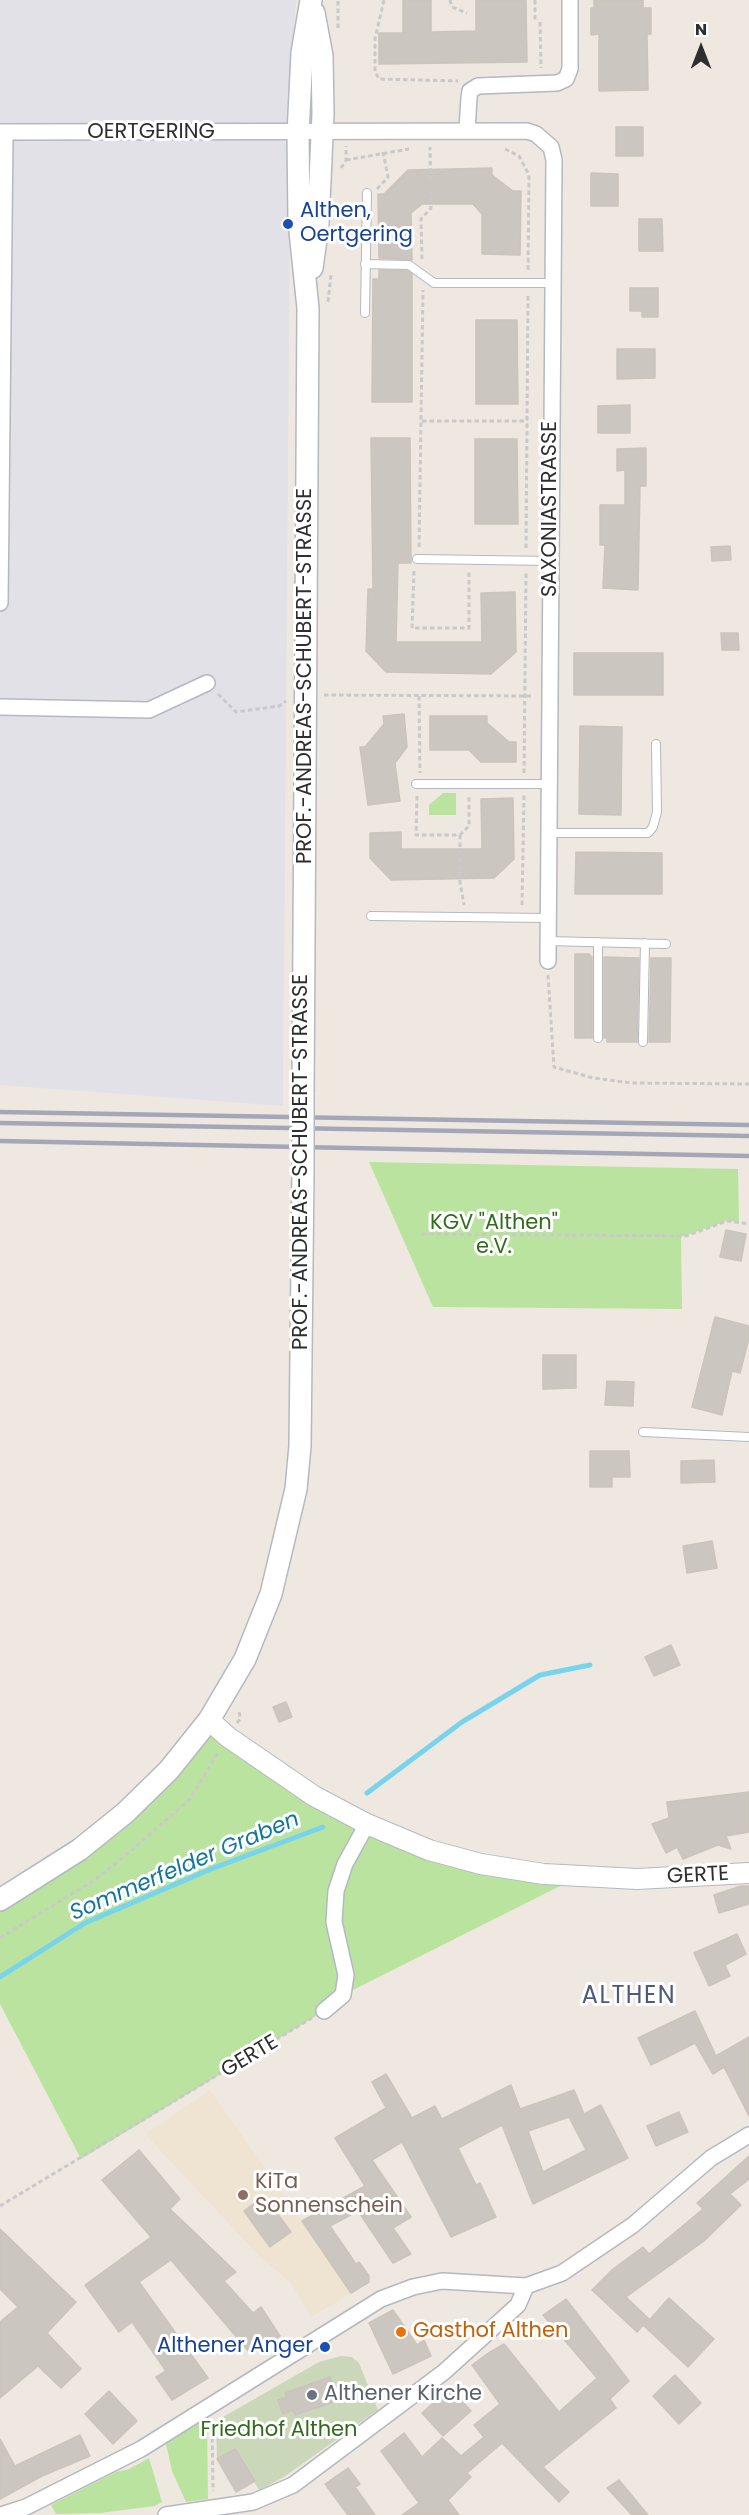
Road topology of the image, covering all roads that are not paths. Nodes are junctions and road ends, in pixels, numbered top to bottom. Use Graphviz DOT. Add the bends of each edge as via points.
graph roads {
  1 [pos="570,0"];
  2 [pos="467,130"];
  3 [pos="2,132"];
  4 [pos="323,133"];
  5 [pos="298,134"];
  6 [pos="367,193"];
  7 [pos="365,264"];
  8 [pos="553,283"];
  9 [pos="308,308"];
  10 [pos="365,313"];
  11 [pos="417,559"];
  12 [pos="551,561"];
  13 [pos="0,603"];
  14 [pos="207,683"];
  15 [pos="0,707"];
  16 [pos="656,744"];
  17 [pos="418,784"];
  18 [pos="549,784"];
  19 [pos="548,833"];
  20 [pos="371,916"];
  21 [pos="548,918"];
  22 [pos="548,941"];
  23 [pos="598,942"];
  24 [pos="645,943"];
  25 [pos="666,944"];
  26 [pos="548,962"];
  27 [pos="598,1038"];
  28 [pos="643,1042"];
  29 [pos="643,1432"];
  30 [pos="749,1437"];
  31 [pos="209,1720"];
  32 [pos="367,1824"];
  33 [pos="749,1873"];
  34 [pos="0,1900"];
  35 [pos="324,2011"];
  36 [pos="749,2135"];
  37 [pos="526,2286"];
  38 [pos="30,2511"];
  39 [pos="1,2515"];
  40 [pos="166,2515"];
  1 -- 2 [label="street" via="570,69 566,79 557,83 478,86 470,91"];
  2 -- 4 [label="street, SAXONIASTRASSE"];
  2 -- 8 [label="street, SAXONIASTRASSE" via="527,131 551,147"];
  3 -- 5 [label="street, OERTGERING"];
  3 -- 13 [label="street, OERTGERING"];
  4 -- 5 [label="street, SAXONIASTRASSE"];
  4 -- 5 [label="main road, PROF.-ANDREAS-SCHUBERT-STRASSE" via="322,56 311,0 302,53"];
  4 -- 9 [label="main road, PROF.-ANDREAS-SCHUBERT-STRASSE"];
  5 -- 9 [label="main road, PROF.-ANDREAS-SCHUBERT-STRASSE" via="299,222"];
  6 -- 7 [label="lane"];
  7 -- 8 [label="lane" via="409,265 434,283"];
  7 -- 10 [label="lane"];
  8 -- 12 [label="street, SAXONIASTRASSE"];
  9 -- 31 [label="main road, PROF.-ANDREAS-SCHUBERT-STRASSE, bridge" via="300,1446 296,1489 271,1594 245,1659"];
  11 -- 12 [label="lane"];
  12 -- 18 [label="street, SAXONIASTRASSE"];
  14 -- 15 [label="street" via="148,710"];
  16 -- 19 [label="lane" via="657,813 648,833"];
  17 -- 18 [label="lane"];
  18 -- 19 [label="street, SAXONIASTRASSE"];
  19 -- 21 [label="street, SAXONIASTRASSE"];
  20 -- 21 [label="lane"];
  21 -- 22 [label="street, SAXONIASTRASSE"];
  22 -- 23 [label="lane"];
  22 -- 26 [label="street, SAXONIASTRASSE"];
  23 -- 24 [label="lane"];
  23 -- 27 [label="lane"];
  24 -- 25 [label="lane"];
  24 -- 28 [label="lane"];
  29 -- 30 [label="lane"];
  31 -- 32 [label="street, GERTE" via="314,1796"];
  31 -- 34 [label="main road, PROF.-ANDREAS-SCHUBERT-STRASSE" via="170,1770 125,1813 79,1850"];
  32 -- 33 [label="street, GERTE" via="481,1864 544,1874 637,1879"];
  32 -- 35 [label="street" via="345,1863 336,1891 334,1922 346,1975 343,1995"];
  36 -- 37 [label="street" via="711,2158 633,2225 562,2273"];
  37 -- 38 [label="street" via="442,2281 381,2299 141,2450"];
  37 -- 40 [label="street" via="518,2305 444,2372 293,2485 253,2502"];
  38 -- 39 [label="street"];
}
